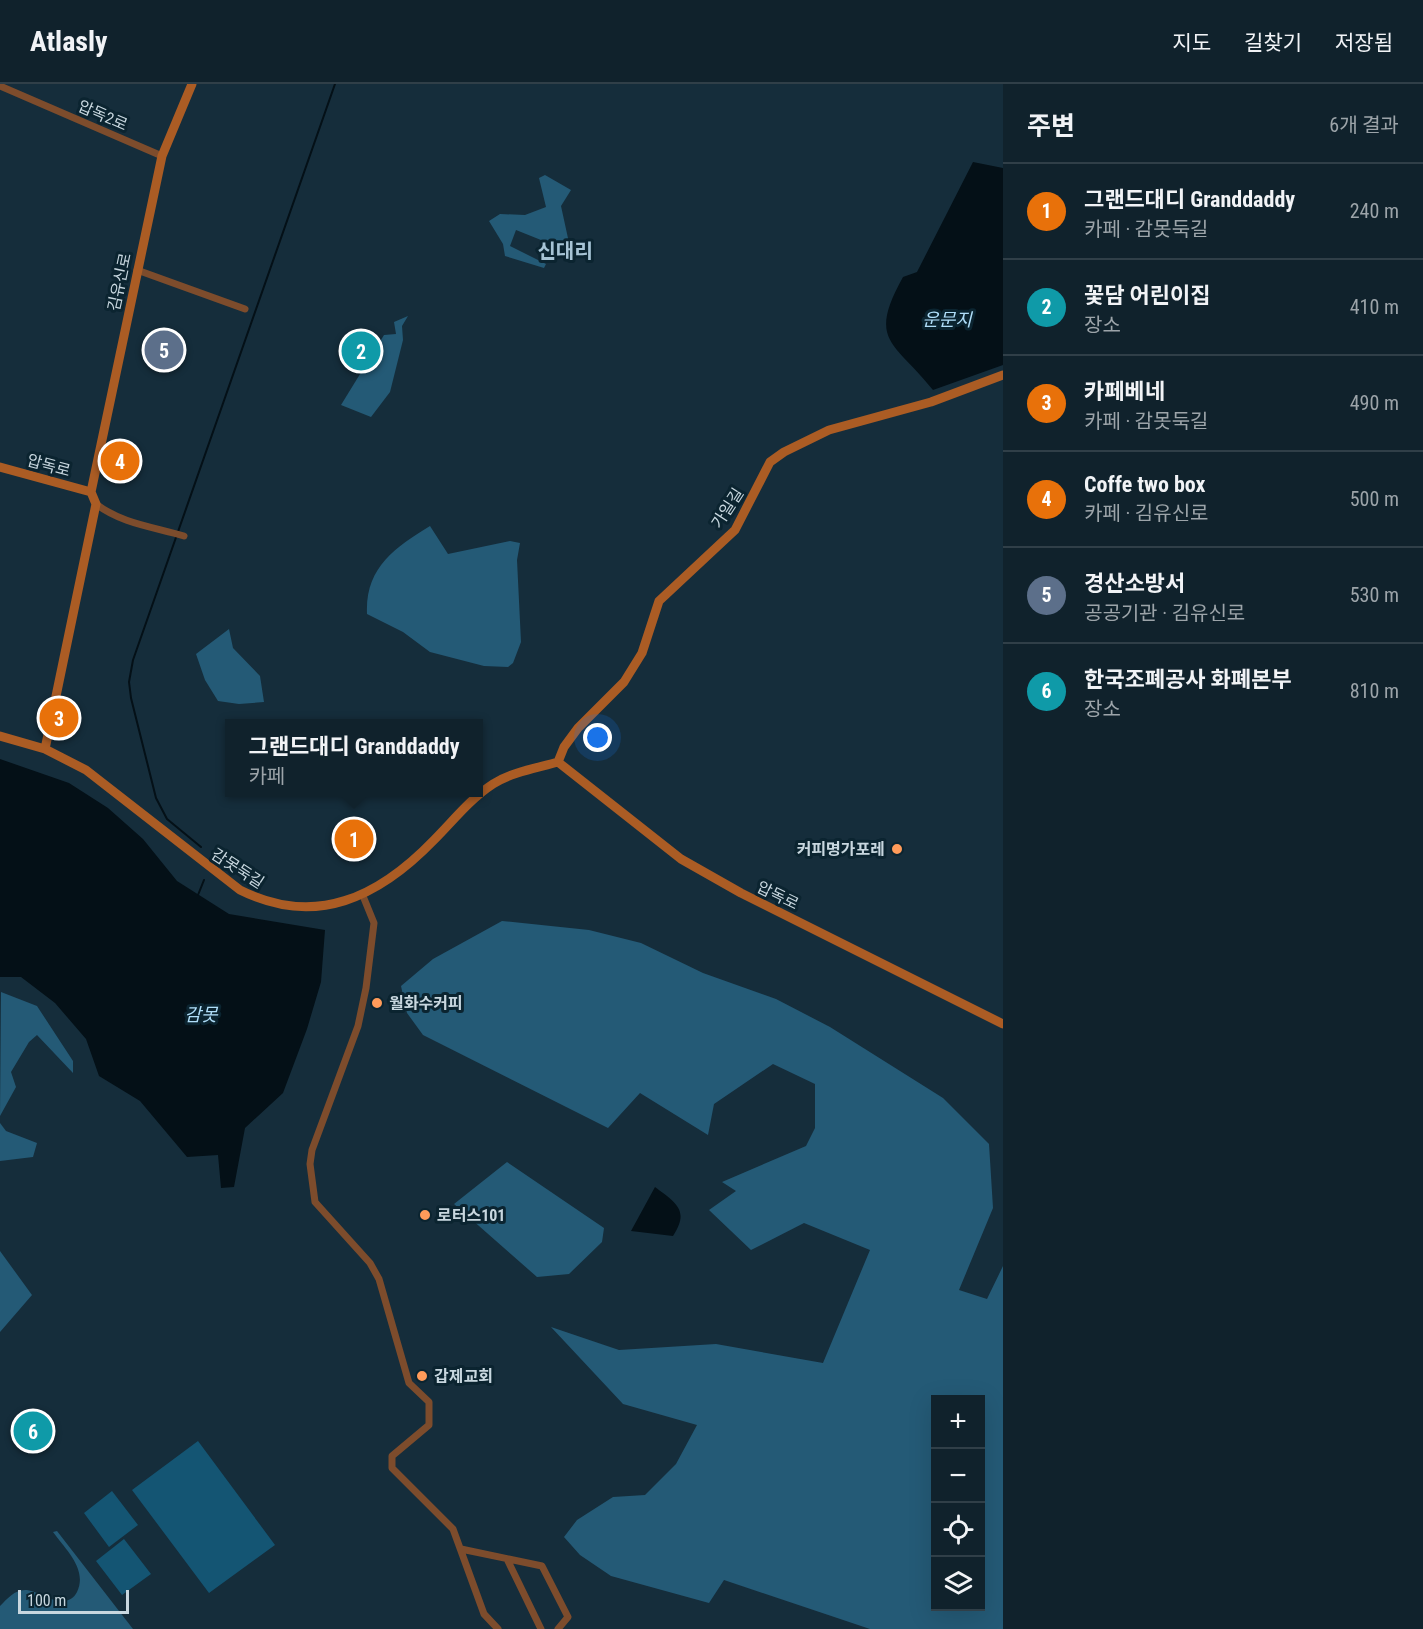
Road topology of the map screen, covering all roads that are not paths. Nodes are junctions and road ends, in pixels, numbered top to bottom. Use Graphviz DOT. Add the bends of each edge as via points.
graph roads {
  1 [pos="192,84"];
  2 [pos="0,86"];
  3 [pos="162,156"];
  4 [pos="137,270"];
  5 [pos="245,309"];
  6 [pos="1003,375"];
  7 [pos="0,467"];
  8 [pos="91,492"];
  9 [pos="96,504"];
  10 [pos="184,536"];
  11 [pos="0,736"];
  12 [pos="45,749"];
  13 [pos="558,762"];
  14 [pos="483,792"];
  15 [pos="476,797"];
  16 [pos="363,896"];
  17 [pos="1003,1024"];
  18 [pos="460,1549"];
  19 [pos="507,1558"];
  20 [pos="498,1629"];
  21 [pos="541,1629"];
  22 [pos="558,1629"];
  1 -- 3 [label="street, 김유신로"];
  2 -- 3 [label="street, 압독2로"];
  3 -- 4 [label="street, 김유신로"];
  4 -- 5 [label="street"];
  4 -- 8 [label="street, 김유신로"];
  6 -- 13 [label="street, 가일길" via="931,402 830,430 770,462 735,530 659,601 642,652 624,682 578,728"];
  7 -- 8 [label="street, 압독로"];
  8 -- 9 [label="street"];
  9 -- 10 [label="street" via="146,528"];
  9 -- 12 [label="street"];
  11 -- 12 [label="street, 감못둑길"];
  12 -- 16 [label="street, 감못둑길" via="86,770 211,870 262,901 300,908"];
  13 -- 14 [label="street, 감못둑길" via="495,783"];
  13 -- 17 [label="street, 압독로" via="691,864"];
  15 -- 16 [label="street, 감못둑길" via="399,872"];
  16 -- 18 [label="street" via="374,923 366,988 357,1026 312,1150 315,1202 370,1263 379,1279 409,1383 429,1402 429,1425 392,1456 392,1468 453,1529"];
  18 -- 19 [label="street"];
  18 -- 20 [label="street" via="484,1614"];
  19 -- 21 [label="street"];
  19 -- 22 [label="street" via="542,1566 568,1617"];
}
